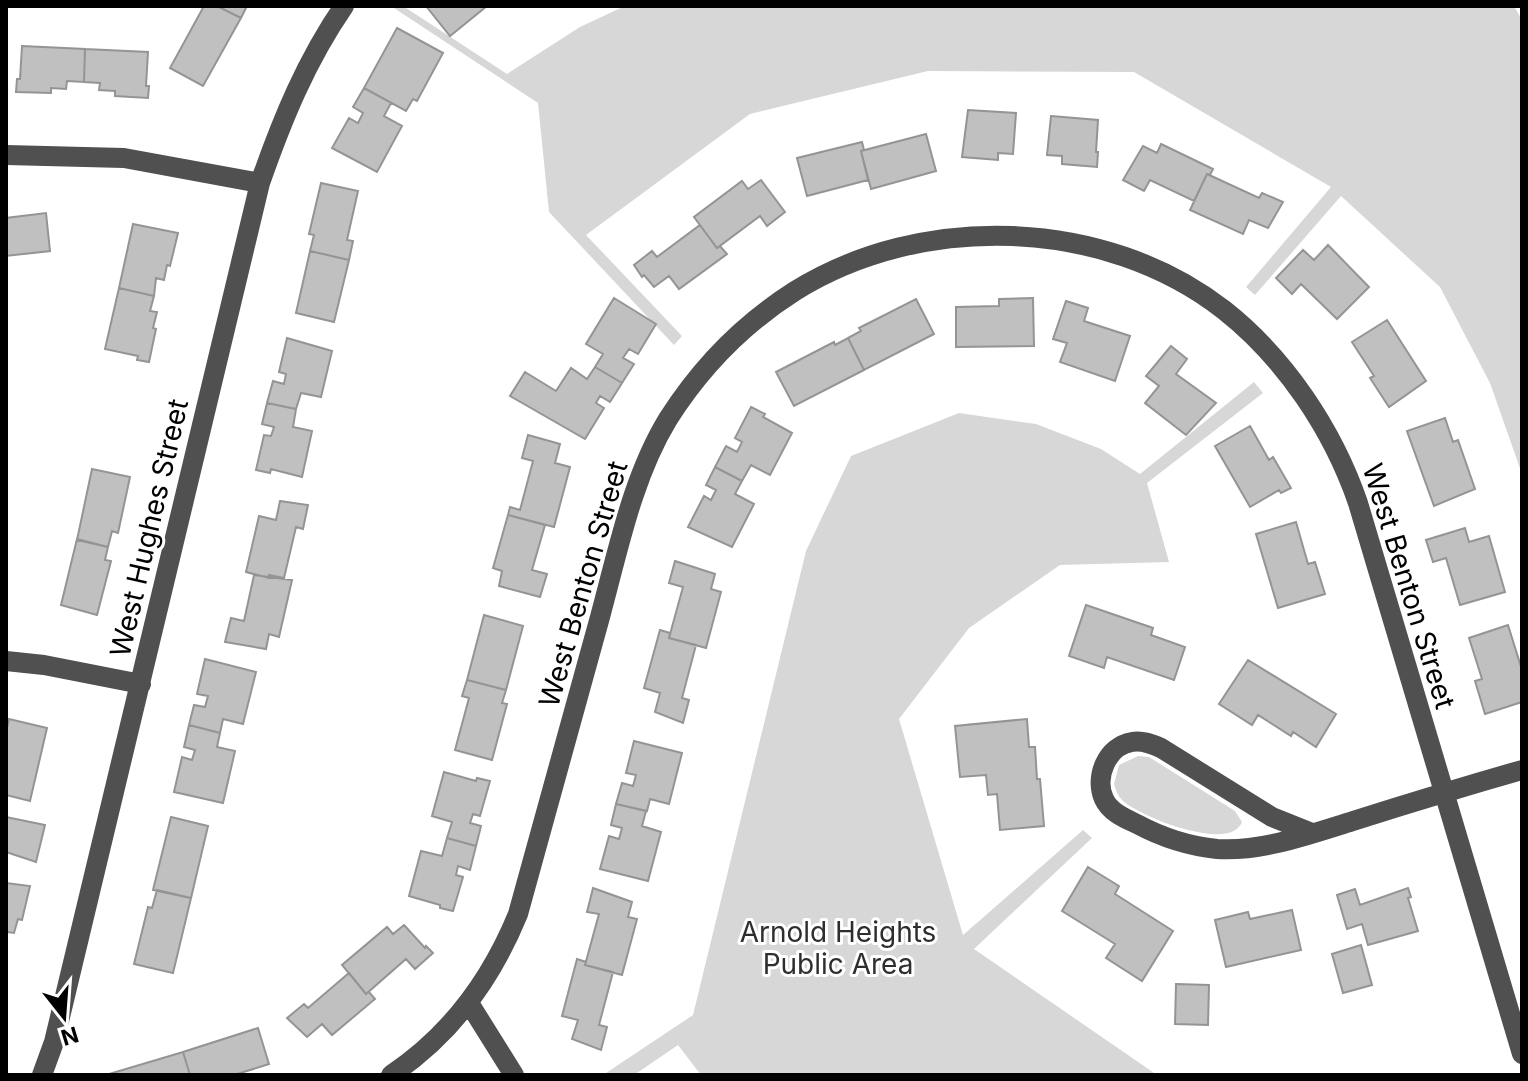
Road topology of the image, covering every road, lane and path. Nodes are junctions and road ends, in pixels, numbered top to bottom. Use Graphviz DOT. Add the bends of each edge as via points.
graph roads {
  1 [pos="344,6"];
  2 [pos="6,155"];
  3 [pos="260,183"];
  4 [pos="6,661"];
  5 [pos="141,684"];
  6 [pos="1522,770"];
  7 [pos="1444,793"];
  8 [pos="1312,833"];
  9 [pos="469,1003"];
  10 [pos="1522,1054"];
  11 [pos="42,1075"];
  12 [pos="391,1075"];
  13 [pos="514,1075"];
  1 -- 3 [label="street, West Hughes Street" via="296,87"];
  2 -- 3 [label="street" via="124,158"];
  3 -- 5 [label="street, West Hughes Street"];
  4 -- 5 [label="street"];
  5 -- 11 [label="street, West Hughes Street"];
  6 -- 7 [label="street"];
  7 -- 8 [label="street"];
  7 -- 9 [label="street, West Benton Street" via="1351,484 1320,423 1257,340 1188,287 1100,250 1022,236 904,246 815,280 757,318 709,363 667,422 628,513 518,914"];
  7 -- 10 [label="street, West Benton Street"];
  8 -- 8 [label="street" via="1272,817 1147,743 1122,745 1102,772 1108,808 1186,845 1243,848"];
  9 -- 12 [label="street, West Benton Street" via="420,1054"];
  9 -- 13 [label="street"];
}
